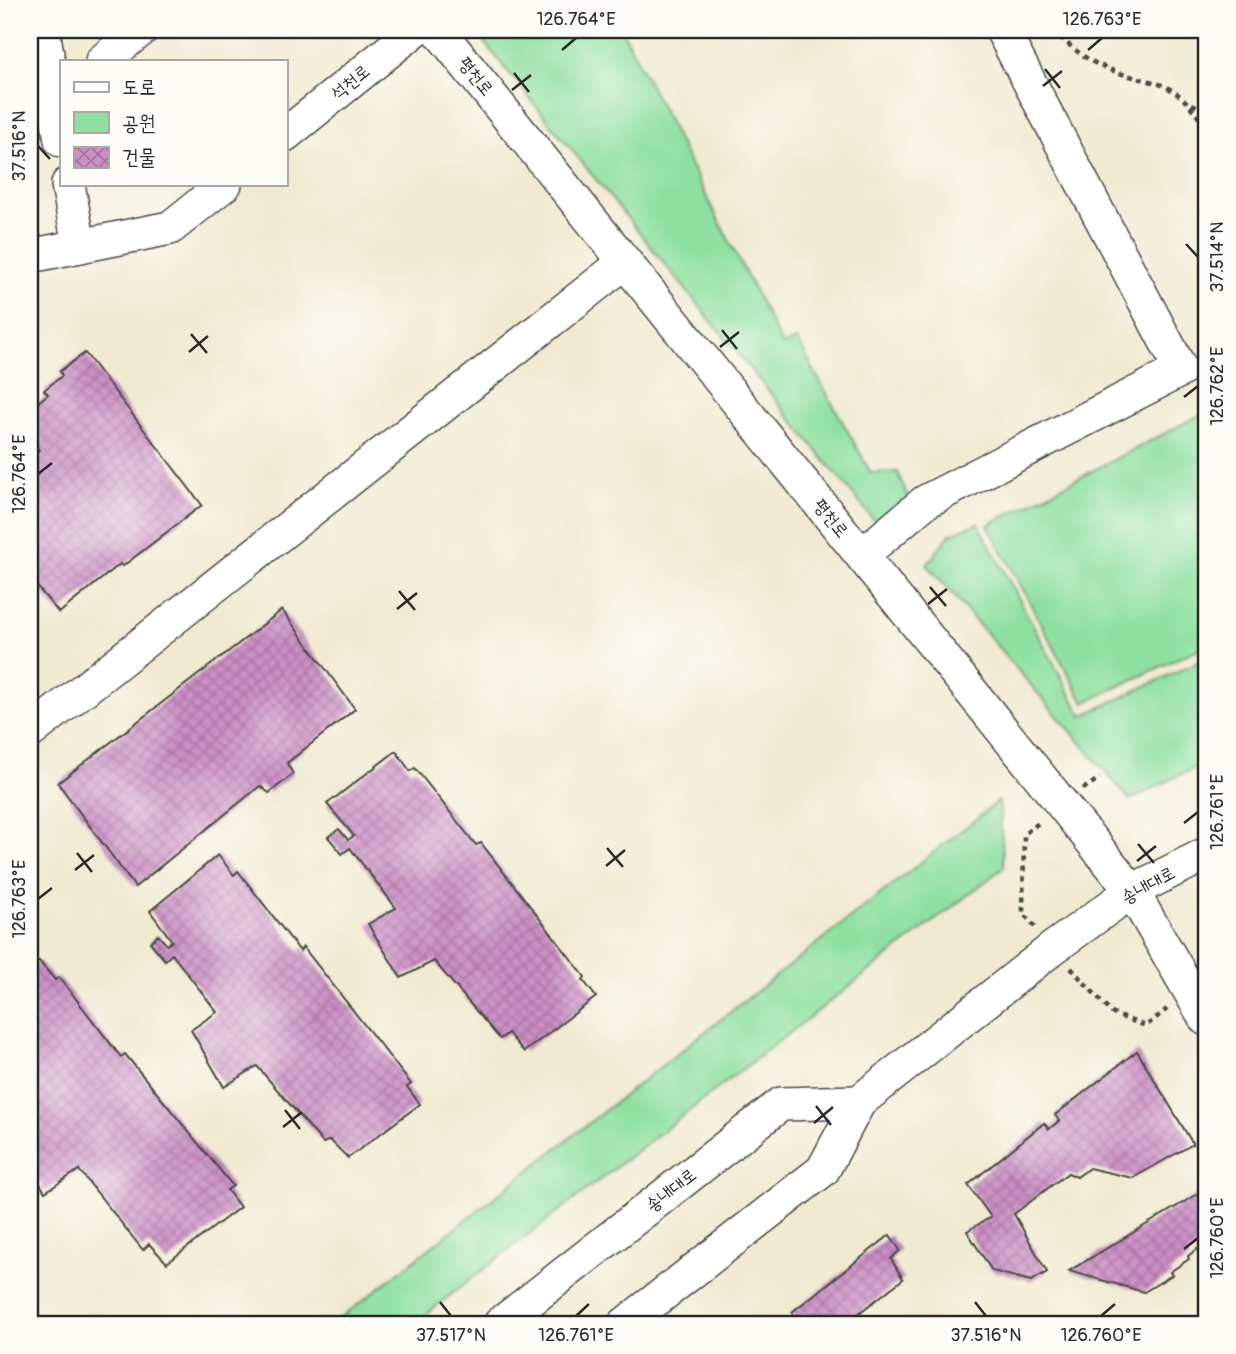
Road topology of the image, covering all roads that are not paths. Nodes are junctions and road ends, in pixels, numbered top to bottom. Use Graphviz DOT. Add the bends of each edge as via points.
graph roads {
  1 [pos="43,30"];
  2 [pos="141,30"];
  3 [pos="415,30"];
  4 [pos="438,30"];
  5 [pos="1003,30"];
  6 [pos="103,60"];
  7 [pos="56,76"];
  8 [pos="60,127"];
  9 [pos="287,133"];
  10 [pos="68,186"];
  11 [pos="222,186"];
  12 [pos="79,246"];
  13 [pos="30,256"];
  14 [pos="625,262"];
  15 [pos="862,555"];
  16 [pos="30,733"];
  17 [pos="1206,854"];
  18 [pos="1132,891"];
  19 [pos="1206,1019"];
  20 [pos="859,1102"];
  21 [pos="637,1321"];
  22 [pos="500,1324"];
  1 -- 7 [label="street"];
  2 -- 6 [label="street"];
  3 -- 9 [label="street, 석천로"];
  4 -- 14 [label="street, 평천로"];
  5 -- 15 [label="street" via="1181,370 925,502"];
  7 -- 8 [label="street"];
  10 -- 12 [label="street"];
  11 -- 12 [label="street" via="170,228"];
  12 -- 13 [label="street"];
  14 -- 15 [label="street, 평천로"];
  14 -- 16 [label="street"];
  15 -- 18 [label="street, 평천로"];
  17 -- 18 [label="street, 송내대로"];
  18 -- 19 [label="street, 평천로"];
  18 -- 20 [label="street, 송내대로"];
  20 -- 21 [label="street, 송내대로" via="823,1170"];
  20 -- 22 [label="street, 송내대로" via="780,1104"];
}
